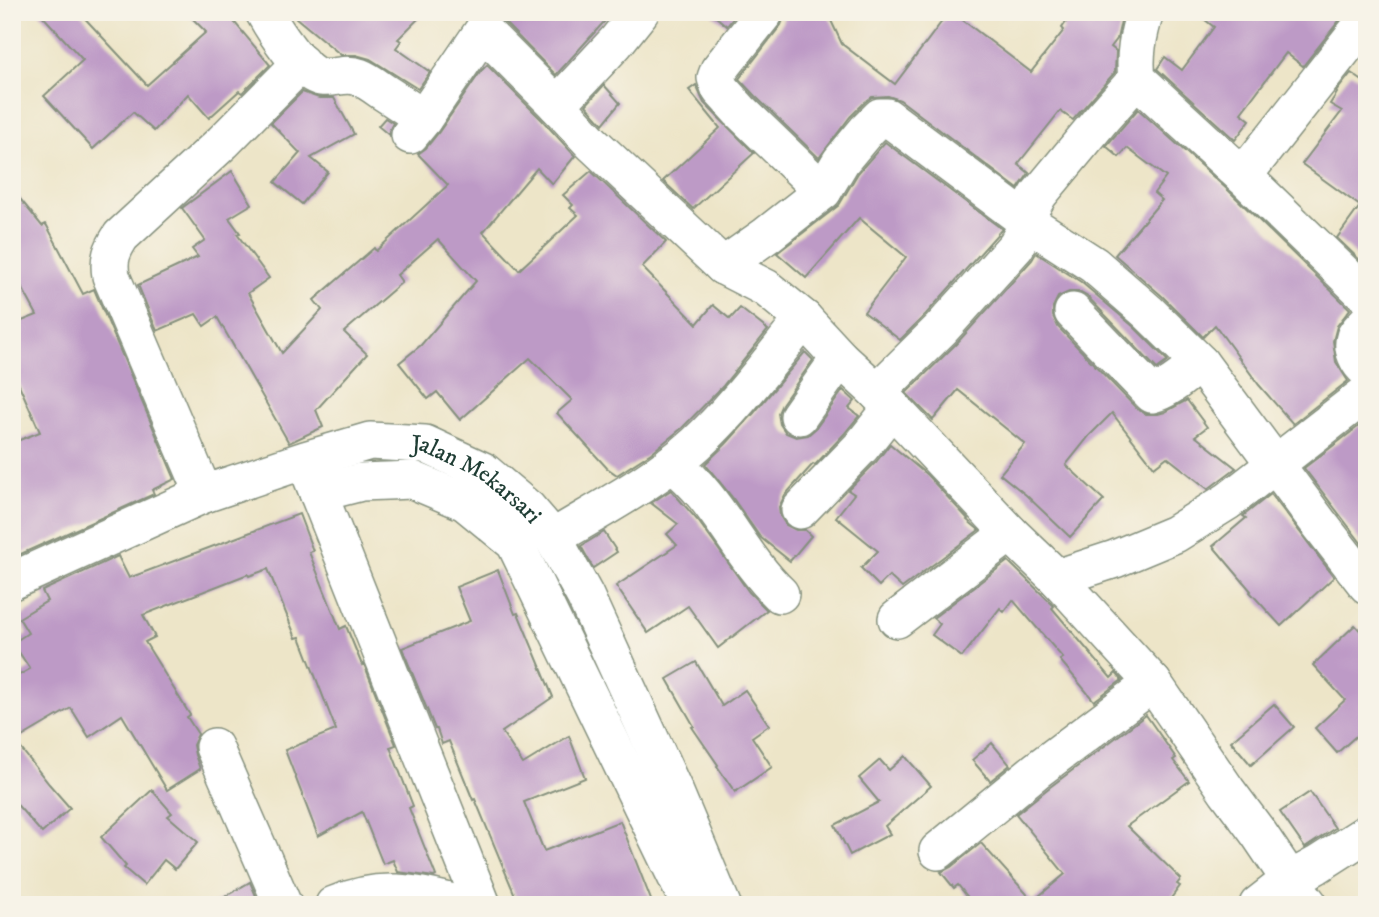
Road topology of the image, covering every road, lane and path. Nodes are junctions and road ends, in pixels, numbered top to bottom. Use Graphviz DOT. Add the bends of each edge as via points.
graph roads {
  1 [pos="264,12"];
  2 [pos="640,12"];
  3 [pos="765,12"];
  4 [pos="1145,12"];
  5 [pos="1367,19"];
  6 [pos="489,21"];
  7 [pos="1355,58"];
  8 [pos="301,63"];
  9 [pos="1137,79"];
  10 [pos="558,105"];
  11 [pos="1242,176"];
  12 [pos="823,191"];
  13 [pos="1029,223"];
  14 [pos="723,266"];
  15 [pos="1367,296"];
  16 [pos="1073,312"];
  17 [pos="804,319"];
  18 [pos="1367,322"];
  19 [pos="840,358"];
  20 [pos="1200,363"];
  21 [pos="1367,370"];
  22 [pos="1367,393"];
  23 [pos="884,400"];
  24 [pos="799,416"];
  25 [pos="672,463"];
  26 [pos="1275,465"];
  27 [pos="311,476"];
  28 [pos="204,494"];
  29 [pos="800,510"];
  30 [pos="1010,533"];
  31 [pos="553,538"];
  32 [pos="1057,578"];
  33 [pos="12,581"];
  34 [pos="1367,585"];
  35 [pos="780,594"];
  36 [pos="897,619"];
  37 [pos="1153,683"];
  38 [pos="214,747"];
  39 [pos="1367,833"];
  40 [pos="938,851"];
  41 [pos="1281,897"];
  42 [pos="697,904"];
  43 [pos="283,905"];
  44 [pos="334,905"];
  45 [pos="460,905"];
  46 [pos="482,905"];
  1 -- 8 [label="street"];
  2 -- 10 [label="street"];
  3 -- 12 [label="street" via="716,80 740,111"];
  4 -- 9 [label="street" via="1138,37"];
  5 -- 7 [label="street"];
  6 -- 8 [label="street" via="416,127 359,77 319,77"];
  6 -- 10 [label="street"];
  7 -- 11 [label="street"];
  8 -- 28 [label="street" via="121,236 110,254 111,276"];
  9 -- 11 [label="street"];
  9 -- 13 [label="street" via="1039,194"];
  10 -- 14 [label="street"];
  11 -- 15 [label="street"];
  12 -- 13 [label="street" via="856,141 880,117 887,117"];
  12 -- 14 [label="street"];
  13 -- 20 [label="street" via="1094,265"];
  13 -- 23 [label="street" via="1016,246 940,329"];
  14 -- 17 [label="street" via="766,288"];
  16 -- 20 [label="street" via="1152,394"];
  17 -- 19 [label="street"];
  17 -- 25 [label="street" via="728,411"];
  18 -- 21 [label="street" via="1355,337 1359,363"];
  19 -- 23 [label="street"];
  19 -- 24 [label="street"];
  20 -- 26 [label="street"];
  22 -- 26 [label="street"];
  23 -- 29 [label="street" via="860,447"];
  23 -- 30 [label="street"];
  25 -- 31 [label="street"];
  25 -- 35 [label="street" via="701,490"];
  26 -- 32 [label="street" via="1175,534"];
  26 -- 34 [label="street"];
  27 -- 28 [label="street, Jalan Mekarsari"];
  27 -- 31 [label="street, Jalan Mekarsari" via="370,441 425,444 483,471 528,509"];
  27 -- 42 [label="street" via="413,480 465,502 515,543"];
  27 -- 46 [label="street"];
  28 -- 33 [label="street, Jalan Mekarsari"];
  30 -- 32 [label="street"];
  30 -- 36 [label="street"];
  31 -- 42 [label="street, Jalan Mekarsari" via="585,596 675,793"];
  32 -- 37 [label="street"];
  37 -- 40 [label="street"];
  37 -- 41 [label="street" via="1259,834"];
  38 -- 43 [label="street"];
  39 -- 41 [label="street" via="1317,865"];
  44 -- 45 [label="street" via="385,891 427,895"];
}
